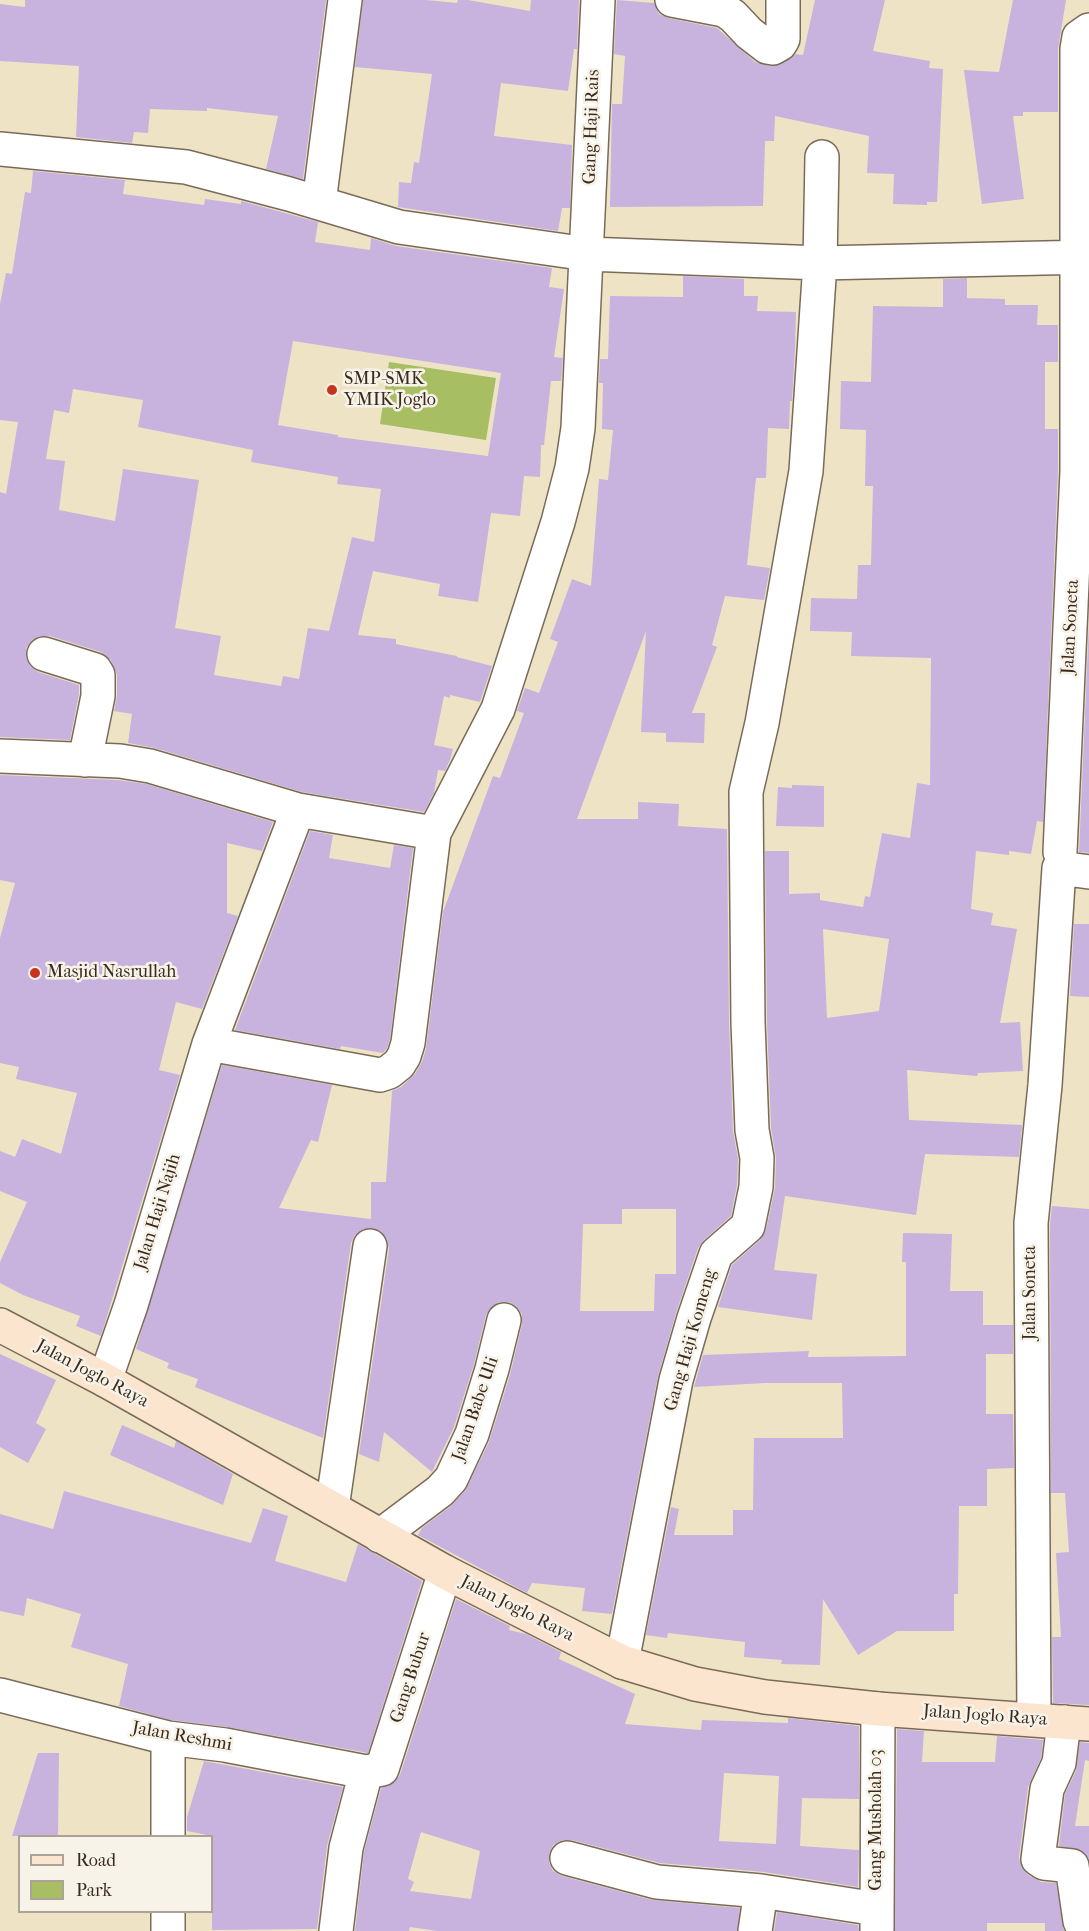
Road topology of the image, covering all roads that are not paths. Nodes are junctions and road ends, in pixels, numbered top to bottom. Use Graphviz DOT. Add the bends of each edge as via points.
graph roads {
  1 [pos="345,0"];
  2 [pos="598,0"];
  3 [pos="672,0"];
  4 [pos="783,0"];
  5 [pos="1089,30"];
  6 [pos="0,149"];
  7 [pos="822,157"];
  8 [pos="320,203"];
  9 [pos="587,254"];
  10 [pos="1083,258"];
  11 [pos="820,263"];
  12 [pos="1083,471"];
  13 [pos="44,654"];
  14 [pos="0,756"];
  15 [pos="85,760"];
  16 [pos="298,810"];
  17 [pos="434,833"];
  18 [pos="1070,864"];
  19 [pos="208,1044"];
  20 [pos="370,1246"];
  21 [pos="504,1320"];
  22 [pos="0,1325"];
  23 [pos="105,1380"];
  24 [pos="332,1508"];
  25 [pos="380,1536"];
  26 [pos="446,1572"];
  27 [pos="622,1662"];
  28 [pos="0,1695"];
  29 [pos="878,1709"];
  30 [pos="1063,1722"];
  31 [pos="168,1738"];
  32 [pos="366,1772"];
  33 [pos="168,1835"];
  34 [pos="567,1858"];
  35 [pos="761,1891"];
  36 [pos="168,1913"];
  37 [pos="877,1920"];
  38 [pos="168,1931"];
  39 [pos="336,1931"];
  40 [pos="754,1931"];
  41 [pos="1085,1931"];
  1 -- 8 [label="street"];
  2 -- 9 [label="street, Gang Haji Rais"];
  3 -- 4 [label="street" via="724,10 773,48 783,39"];
  5 -- 10 [label="street, Jalan Soneta" via="1080,37 1077,50"];
  6 -- 8 [label="street" via="186,167"];
  7 -- 11 [label="street, Gang Haji Komeng"];
  8 -- 9 [label="street" via="399,227"];
  9 -- 11 [label="street"];
  9 -- 17 [label="street, Gang Haji Rais" via="578,428 558,522 498,710"];
  10 -- 11 [label="street"];
  10 -- 12 [label="street, Jalan Soneta"];
  11 -- 27 [label="street, Gang Haji Komeng" via="806,471 762,723 746,792 748,1022 756,1186 748,1226 716,1254 679,1370"];
  12 -- 18 [label="street, Jalan Soneta"];
  13 -- 15 [label="street" via="95,670 98,675 98,696"];
  14 -- 15 [label="street"];
  15 -- 16 [label="street" via="150,766"];
  16 -- 17 [label="street"];
  16 -- 19 [label="street, Jalan Haji Najih"];
  17 -- 19 [label="street" via="408,1042 399,1064 380,1075"];
  18 -- 30 [label="street, Jalan Soneta" via="1031,1223"];
  19 -- 23 [label="street, Jalan Haji Najih"];
  20 -- 24 [label="street"];
  21 -- 25 [label="street, Jalan Babe Uli" via="472,1434 451,1479"];
  22 -- 23 [label="main road, Jalan Joglo Raya"];
  23 -- 24 [label="main road, Jalan Joglo Raya"];
  24 -- 25 [label="main road, Jalan Joglo Raya"];
  25 -- 26 [label="main road, Jalan Joglo Raya"];
  26 -- 27 [label="main road, Jalan Joglo Raya"];
  26 -- 32 [label="street, Gang Bubur" via="382,1769"];
  27 -- 29 [label="main road, Jalan Joglo Raya" via="695,1684 765,1697"];
  28 -- 31 [label="street, Jalan Reshmi"];
  29 -- 30 [label="main road, Jalan Joglo Raya"];
  29 -- 37 [label="street, Gang Musholah 03"];
  30 -- 41 [label="street, Jalan Soneta" via="1059,1763 1047,1789 1038,1859 1072,1866"];
  31 -- 32 [label="street, Jalan Reshmi"];
  31 -- 33 [label="street"];
  32 -- 39 [label="street" via="346,1848"];
  34 -- 35 [label="street" via="657,1882"];
  35 -- 37 [label="street"];
  35 -- 40 [label="street"];
  36 -- 38 [label="street"];
}
